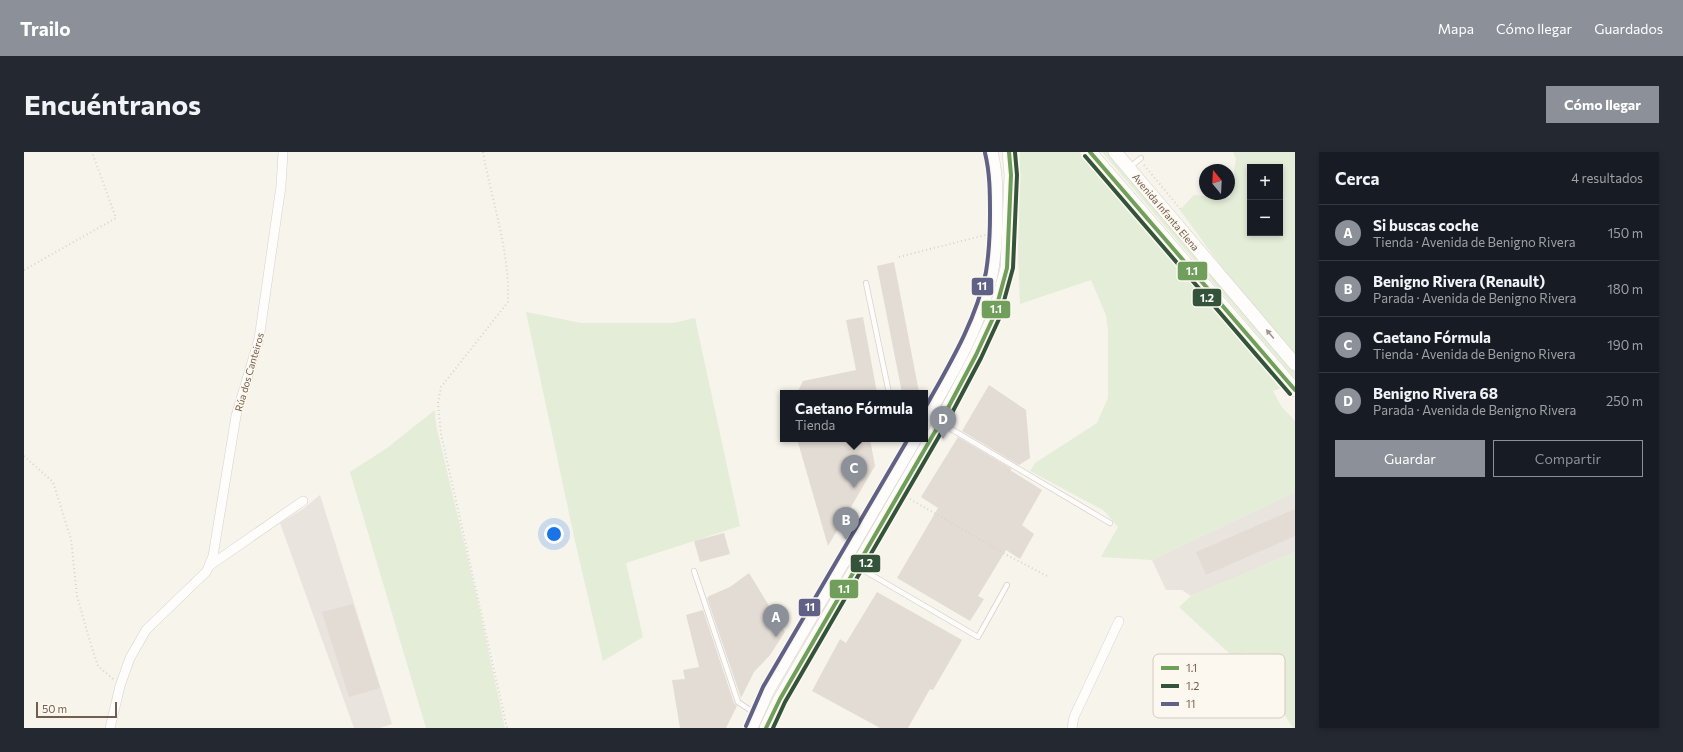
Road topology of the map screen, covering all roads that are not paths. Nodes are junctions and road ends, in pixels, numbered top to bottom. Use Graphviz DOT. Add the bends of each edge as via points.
graph roads {
  1 [pos="282,152"];
  2 [pos="991,152"];
  3 [pos="1009,152"];
  4 [pos="1090,152"];
  5 [pos="1115,152"];
  6 [pos="1141,158"];
  7 [pos="1129,168"];
  8 [pos="866,283"];
  9 [pos="1295,364"];
  10 [pos="888,390"];
  11 [pos="1295,390"];
  12 [pos="928,414"];
  13 [pos="940,422"];
  14 [pos="910,442"];
  15 [pos="303,501"];
  16 [pos="1110,524"];
  17 [pos="209,566"];
  18 [pos="857,566"];
  19 [pos="694,571"];
  20 [pos="1007,585"];
  21 [pos="1119,621"];
  22 [pos="757,715"];
  23 [pos="110,728"];
  24 [pos="751,728"];
  25 [pos="766,728"];
  26 [pos="1072,728"];
  1 -- 17 [label="street, Rúa dos Canteiros" via="281,186 259,339 236,416"];
  2 -- 12 [label="main road" via="995,167 996,233 991,275 974,327"];
  3 -- 13 [label="main road" via="1011,175 1007,268 994,316"];
  4 -- 11 [label="main road, Avenida Infanta Elena"];
  5 -- 7 [label="main road, Avenida Infanta Elena"];
  6 -- 7 [label="lane"];
  9 -- 7 [label="main road, Avenida Infanta Elena, one-way"];
  8 -- 10 [label="lane"];
  13 -- 16 [label="lane"];
  13 -- 18 [label="main road"];
  14 -- 22 [label="main road" via="768,690"];
  15 -- 17 [label="street"];
  17 -- 23 [label="street" via="206,572 146,630 130,658"];
  18 -- 20 [label="lane" via="978,638"];
  18 -- 25 [label="main road"];
  19 -- 22 [label="lane" via="738,702"];
  21 -- 26 [label="street" via="1074,717"];
  22 -- 24 [label="main road"];
}
